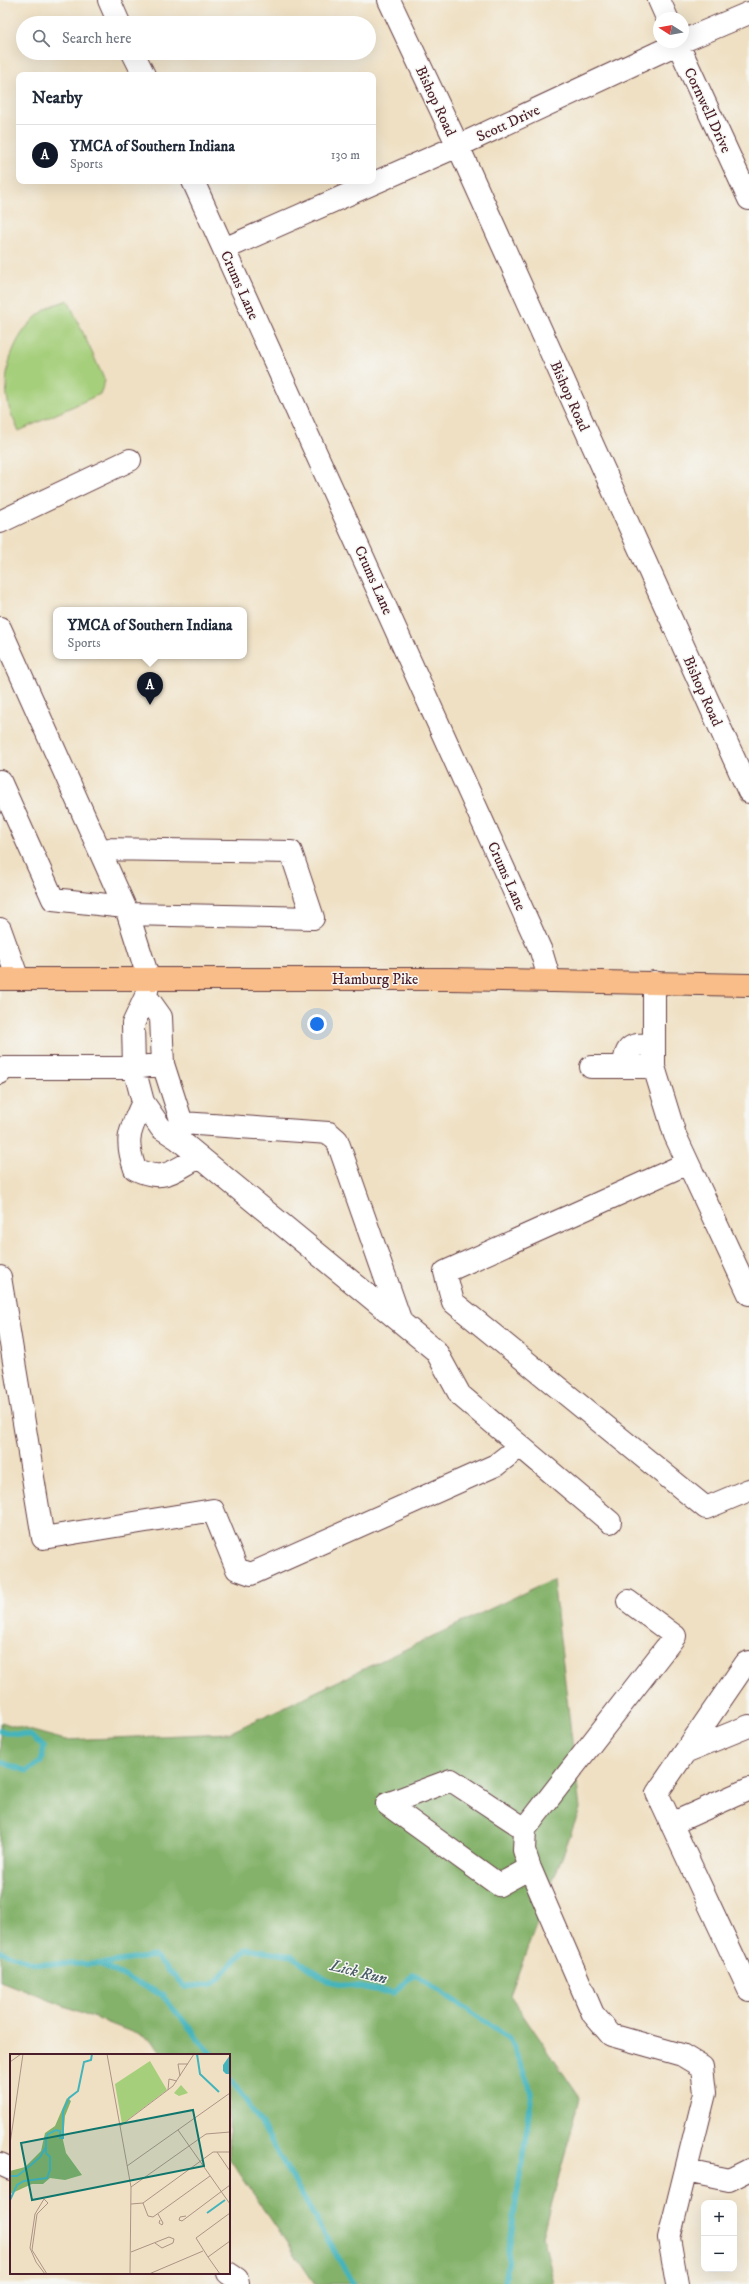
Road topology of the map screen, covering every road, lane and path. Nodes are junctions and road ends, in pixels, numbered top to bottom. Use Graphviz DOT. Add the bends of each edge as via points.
graph roads {
  1 [pos="109,0"];
  2 [pos="389,0"];
  3 [pos="659,0"];
  4 [pos="664,12"];
  5 [pos="749,13"];
  6 [pos="117,16"];
  7 [pos="689,38"];
  8 [pos="667,48"];
  9 [pos="683,48"];
  10 [pos="136,60"];
  11 [pos="142,72"];
  12 [pos="458,146"];
  13 [pos="376,182"];
  14 [pos="194,184"];
  15 [pos="372,184"];
  16 [pos="749,199"];
  17 [pos="224,249"];
  18 [pos="130,460"];
  19 [pos="0,522"];
  20 [pos="0,628"];
  21 [pos="0,781"];
  22 [pos="749,792"];
  23 [pos="100,849"];
  24 [pos="127,910"];
  25 [pos="0,929"];
  26 [pos="9,979"];
  27 [pos="550,981"];
  28 [pos="654,982"];
  29 [pos="749,985"];
  30 [pos="148,988"];
  31 [pos="654,1044"];
  32 [pos="164,1064"];
  33 [pos="591,1067"];
  34 [pos="624,1067"];
  35 [pos="654,1067"];
  36 [pos="134,1068"];
  37 [pos="0,1073"];
  38 [pos="143,1102"];
  39 [pos="180,1131"];
  40 [pos="199,1157"];
  41 [pos="688,1163"];
  42 [pos="0,1277"];
  43 [pos="749,1294"];
  44 [pos="402,1322"];
  45 [pos="520,1447"];
  46 [pos="749,1490"];
  47 [pos="610,1522"];
  48 [pos="628,1601"];
  49 [pos="749,1662"];
  50 [pos="749,1726"];
  51 [pos="685,1752"];
  52 [pos="749,1789"];
  53 [pos="671,1824"];
  54 [pos="525,1829"];
  55 [pos="530,1868"];
  56 [pos="749,1990"];
  57 [pos="0,2164"];
  58 [pos="10,2169"];
  59 [pos="749,2170"];
  60 [pos="686,2171"];
  61 [pos="230,2274"];
  62 [pos="238,2284"];
  63 [pos="677,2284"];
  1 -- 6 [label="street"];
  2 -- 12 [label="street, Bishop Road"];
  3 -- 4 [label="street"];
  5 -- 7 [label="street, Scott Drive"];
  8 -- 12 [label="street, Scott Drive"];
  9 -- 16 [label="street, Cornwell Drive"];
  10 -- 11 [label="street"];
  12 -- 13 [label="street, Scott Drive"];
  12 -- 22 [label="street, Bishop Road"];
  14 -- 17 [label="street, Crums Lane"];
  15 -- 17 [label="street, Scott Drive"];
  17 -- 27 [label="street, Crums Lane" via="541,951"];
  18 -- 19 [label="street"];
  20 -- 23 [label="street"];
  21 -- 24 [label="street" via="53,899"];
  23 -- 24 [label="street"];
  23 -- 24 [label="street" via="291,852 313,918"];
  24 -- 30 [label="street"];
  25 -- 26 [label="street"];
  26 -- 30 [label="main road, Hamburg Pike"];
  27 -- 28 [label="main road, Hamburg Pike"];
  27 -- 30 [label="main road, Hamburg Pike" via="449,979"];
  28 -- 29 [label="main road, Hamburg Pike"];
  28 -- 31 [label="street"];
  30 -- 32 [label="street" via="161,1017"];
  30 -- 36 [label="street" via="133,1024"];
  31 -- 34 [label="street" via="634,1045 627,1050 624,1054"];
  31 -- 35 [label="street"];
  32 -- 36 [label="street"];
  32 -- 39 [label="street"];
  33 -- 34 [label="street"];
  34 -- 35 [label="street"];
  35 -- 41 [label="street" via="675,1135"];
  36 -- 37 [label="street" via="4,1068"];
  36 -- 38 [label="street"];
  38 -- 39 [label="street" via="161,1128"];
  38 -- 40 [label="street" via="129,1134 129,1151 135,1169 150,1176 166,1175"];
  39 -- 40 [label="street"];
  39 -- 44 [label="street" via="329,1133 337,1140"];
  40 -- 44 [label="street"];
  41 -- 43 [label="street"];
  41 -- 46 [label="street" via="445,1272 453,1302 706,1508"];
  42 -- 45 [label="street" via="43,1538 213,1510 237,1569 251,1574 496,1465"];
  44 -- 45 [label="street" via="436,1351 460,1395"];
  45 -- 47 [label="street"];
  48 -- 54 [label="street" via="674,1636"];
  49 -- 51 [label="street"];
  50 -- 51 [label="street"];
  51 -- 53 [label="street" via="657,1793"];
  52 -- 53 [label="street"];
  53 -- 56 [label="street"];
  54 -- 55 [label="street" via="524,1850"];
  54 -- 55 [label="street" via="451,1780 388,1804 499,1885"];
  55 -- 60 [label="street" via="593,2014 611,2035 682,2055 702,2067 705,2092"];
  57 -- 58 [label="street"];
  59 -- 60 [label="street" via="729,2180"];
  60 -- 63 [label="street" via="669,2238"];
  61 -- 62 [label="street" via="237,2279"];
}
